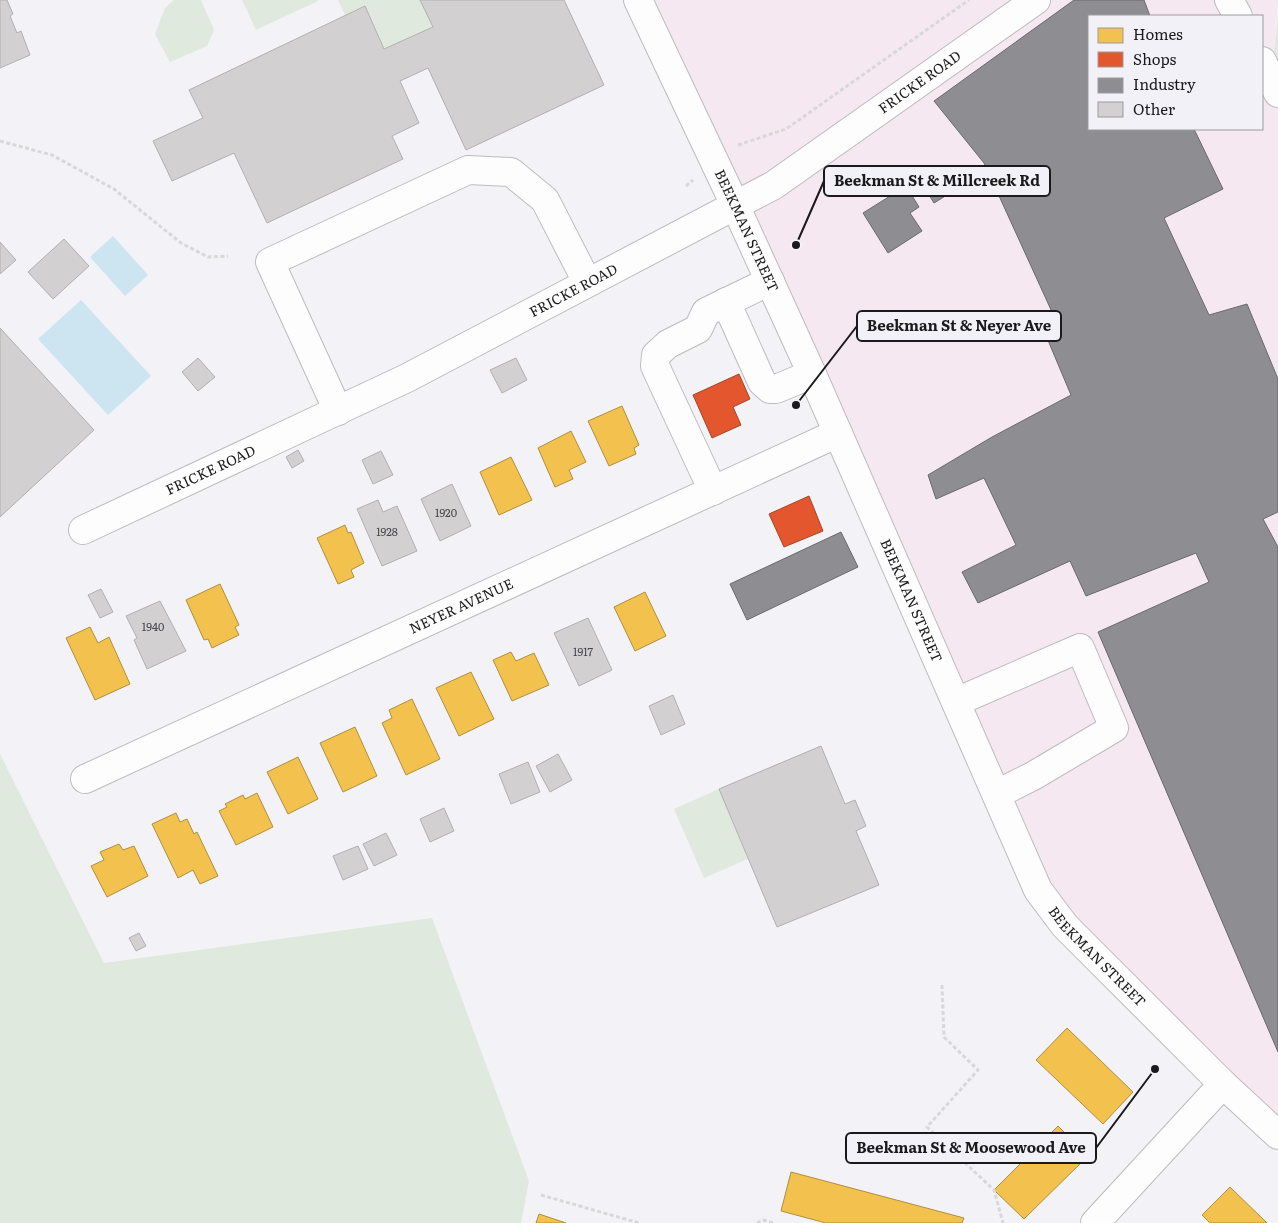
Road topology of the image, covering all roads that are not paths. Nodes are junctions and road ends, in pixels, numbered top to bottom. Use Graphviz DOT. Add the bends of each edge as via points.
graph roads {
  1 [pos="638,0"];
  2 [pos="1036,0"];
  3 [pos="1229,0"];
  4 [pos="1237,15"];
  5 [pos="1263,63"];
  6 [pos="1278,94"];
  7 [pos="736,205"];
  8 [pos="770,281"];
  9 [pos="587,282"];
  10 [pos="726,302"];
  11 [pos="812,374"];
  12 [pos="338,411"];
  13 [pos="838,433"];
  14 [pos="713,491"];
  15 [pos="83,530"];
  16 [pos="956,702"];
  17 [pos="85,779"];
  18 [pos="997,794"];
  19 [pos="1223,1084"];
  20 [pos="1278,1136"];
  21 [pos="1095,1223"];
  1 -- 7 [label="street, BEEKMAN STREET"];
  2 -- 7 [label="street, FRICKE ROAD" via="774,185"];
  3 -- 4 [label="street"];
  5 -- 6 [label="street"];
  7 -- 8 [label="street, BEEKMAN STREET"];
  7 -- 9 [label="street, FRICKE ROAD"];
  8 -- 10 [label="street"];
  8 -- 11 [label="street, BEEKMAN STREET"];
  9 -- 12 [label="street, FRICKE ROAD"];
  9 -- 12 [label="street" via="545,200 511,172 468,170 270,262"];
  10 -- 11 [label="street" via="762,382 770,390"];
  10 -- 14 [label="street" via="706,312 698,330 668,344 656,355 655,366"];
  11 -- 13 [label="street, BEEKMAN STREET"];
  12 -- 15 [label="street, FRICKE ROAD"];
  13 -- 14 [label="street, NEYER AVENUE"];
  13 -- 16 [label="street, BEEKMAN STREET"];
  14 -- 17 [label="street, NEYER AVENUE"];
  16 -- 18 [label="street, BEEKMAN STREET"];
  16 -- 18 [label="street" via="1080,648 1114,728"];
  18 -- 19 [label="street, BEEKMAN STREET" via="1038,890 1065,926"];
  19 -- 20 [label="street, BEEKMAN STREET"];
  19 -- 21 [label="street"];
}
